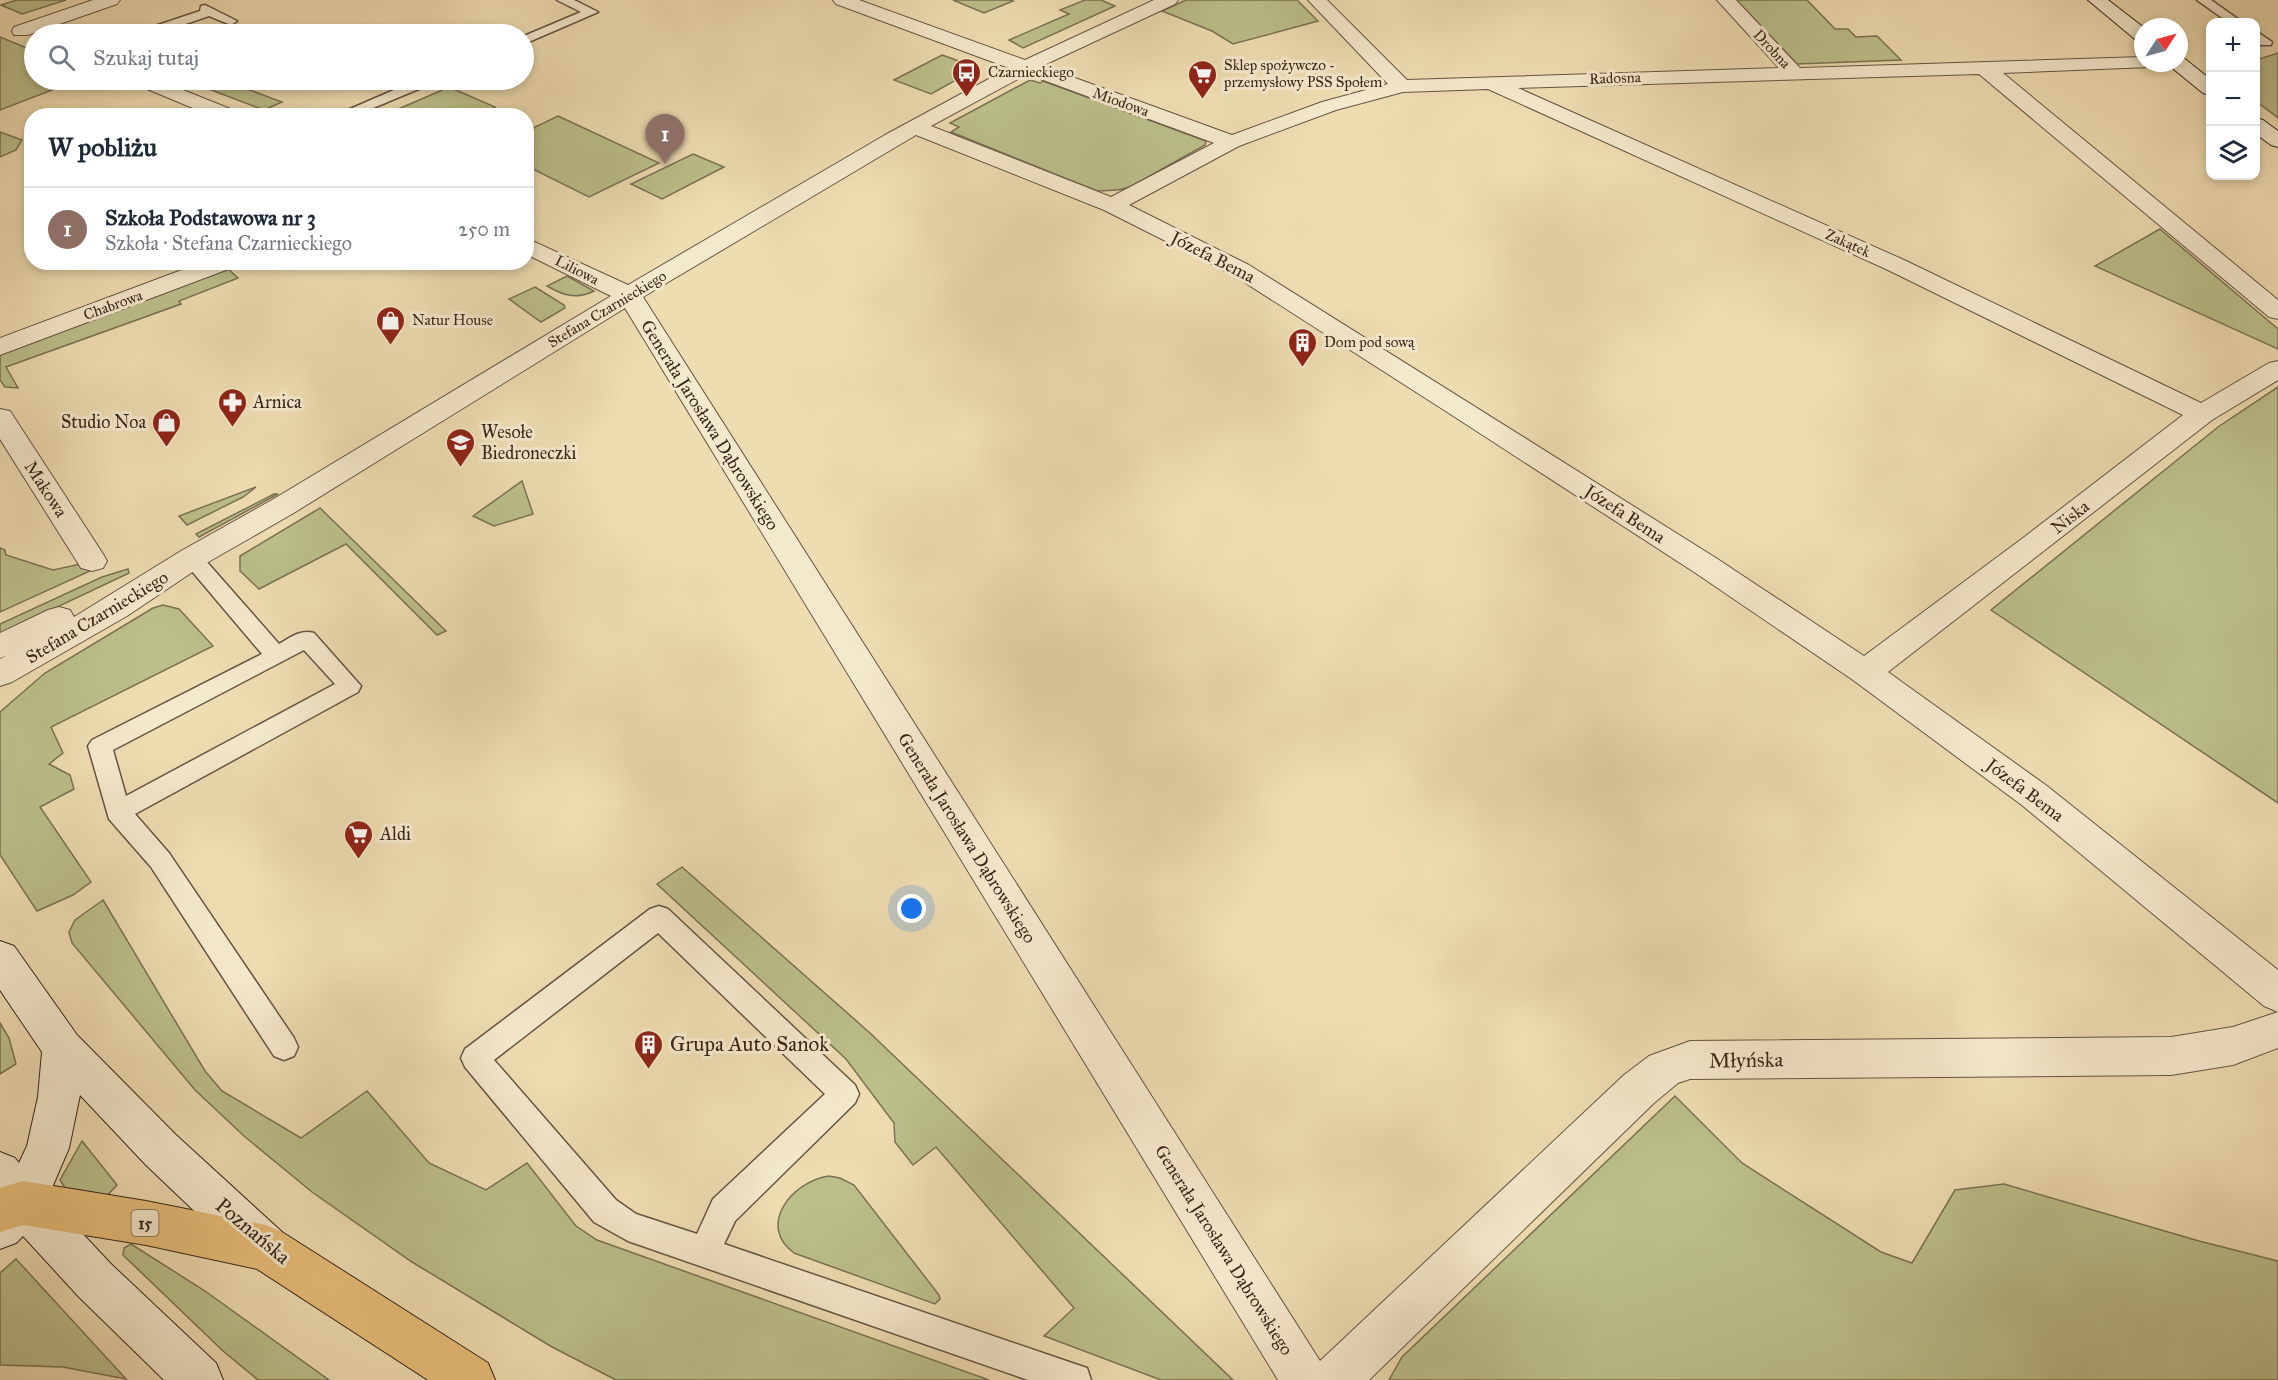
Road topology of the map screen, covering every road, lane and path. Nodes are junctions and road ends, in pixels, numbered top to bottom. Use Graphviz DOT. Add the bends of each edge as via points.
graph roads {
  1 [pos="111,0"];
  2 [pos="563,0"];
  3 [pos="842,0"];
  4 [pos="1169,0"];
  5 [pos="1317,0"];
  6 [pos="1726,0"];
  7 [pos="2097,0"];
  8 [pos="2203,0"];
  9 [pos="2230,18"];
  10 [pos="231,21"];
  11 [pos="0,22"];
  12 [pos="52,24"];
  13 [pos="171,24"];
  14 [pos="2134,29"];
  15 [pos="24,32"];
  16 [pos="534,36"];
  17 [pos="2134,63"];
  18 [pos="1025,67"];
  19 [pos="1983,67"];
  20 [pos="2188,71"];
  21 [pos="1793,72"];
  22 [pos="1489,83"];
  23 [pos="2206,84"];
  24 [pos="1402,86"];
  25 [pos="167,90"];
  26 [pos="404,90"];
  27 [pos="211,108"];
  28 [pos="360,108"];
  29 [pos="2259,126"];
  30 [pos="915,127"];
  31 [pos="2278,141"];
  32 [pos="1232,142"];
  33 [pos="1112,205"];
  34 [pos="534,249"];
  35 [pos="205,270"];
  36 [pos="629,296"];
  37 [pos="2278,312"];
  38 [pos="0,347"];
  39 [pos="2278,369"];
  40 [pos="2202,414"];
  41 [pos="0,417"];
  42 [pos="192,558"];
  43 [pos="92,561"];
  44 [pos="0,646"];
  45 [pos="276,656"];
  46 [pos="1865,672"];
  47 [pos="0,674"];
  48 [pos="118,812"];
  49 [pos="0,958"];
  50 [pos="2278,994"];
  51 [pos="2278,1030"];
  52 [pos="284,1047"];
  53 [pos="63,1048"];
  54 [pos="6,1203"];
  55 [pos="266,1248"];
  56 [pos="705,1252"];
  57 [pos="199,1380"];
  58 [pos="471,1380"];
  59 [pos="1075,1380"];
  60 [pos="1305,1380"];
  61 [pos="1335,1380"];
  1 -- 12 [label="street"];
  2 -- 16 [label="lane" via="592,12"];
  3 -- 18 [label="street, Miodowa"];
  4 -- 18 [label="street, Stefana Czarnieckiego"];
  5 -- 24 [label="street"];
  6 -- 21 [label="street, Drobna"];
  7 -- 14 [label="street"];
  8 -- 9 [label="lane"];
  10 -- 13 [label="lane" via="207,10"];
  11 -- 15 [label="street"];
  17 -- 19 [label="street, Radosna"];
  18 -- 30 [label="street, Stefana Czarnieckiego"];
  18 -- 32 [label="street, Miodowa"];
  19 -- 21 [label="street, Radosna"];
  19 -- 37 [label="street"];
  20 -- 23 [label="street"];
  21 -- 22 [label="street, Radosna"];
  22 -- 24 [label="street, Radosna"];
  22 -- 40 [label="street, Zakątek" via="1896,265"];
  24 -- 32 [label="street, Radosna" via="1329,106"];
  25 -- 27 [label="street"];
  26 -- 28 [label="lane"];
  29 -- 31 [label="street"];
  30 -- 33 [label="street, Józefa Bema"];
  30 -- 36 [label="street, Stefana Czarnieckiego"];
  32 -- 33 [label="street, Radosna"];
  33 -- 46 [label="street, Józefa Bema" via="1263,282"];
  34 -- 36 [label="street, Liliowa"];
  35 -- 38 [label="street, Chabrowa"];
  36 -- 42 [label="street, Stefana Czarnieckiego"];
  36 -- 60 [label="street, Generała Jarosława Dąbrowskiego"];
  39 -- 40 [label="street, Niska"];
  40 -- 46 [label="street, Niska"];
  41 -- 43 [label="street, Makowa"];
  42 -- 44 [label="street, Stefana Czarnieckiego"];
  42 -- 45 [label="lane"];
  42 -- 47 [label="street, Stefana Czarnieckiego" via="116,608"];
  45 -- 48 [label="lane" via="100,746"];
  45 -- 48 [label="lane" via="306,639 350,686"];
  46 -- 50 [label="street, Józefa Bema" via="2035,796"];
  48 -- 52 [label="lane" via="160,860"];
  49 -- 53 [label="street, Poznańska"];
  51 -- 61 [label="street, Młyńska" via="2234,1046 2171,1056 1690,1060 1664,1069"];
  53 -- 54 [label="street" via="59,1097 48,1148"];
  53 -- 55 [label="street, Poznańska / 15" via="161,1150"];
  54 -- 55 [label="main road, 15" via="146,1223"];
  54 -- 57 [label="street"];
  55 -- 58 [label="main road, Poznańska / 15"];
  56 -- 56 [label="lane" via="628,1226 605,1211 475,1058 659,917 845,1094 724,1210"];
  56 -- 59 [label="lane"];
}
